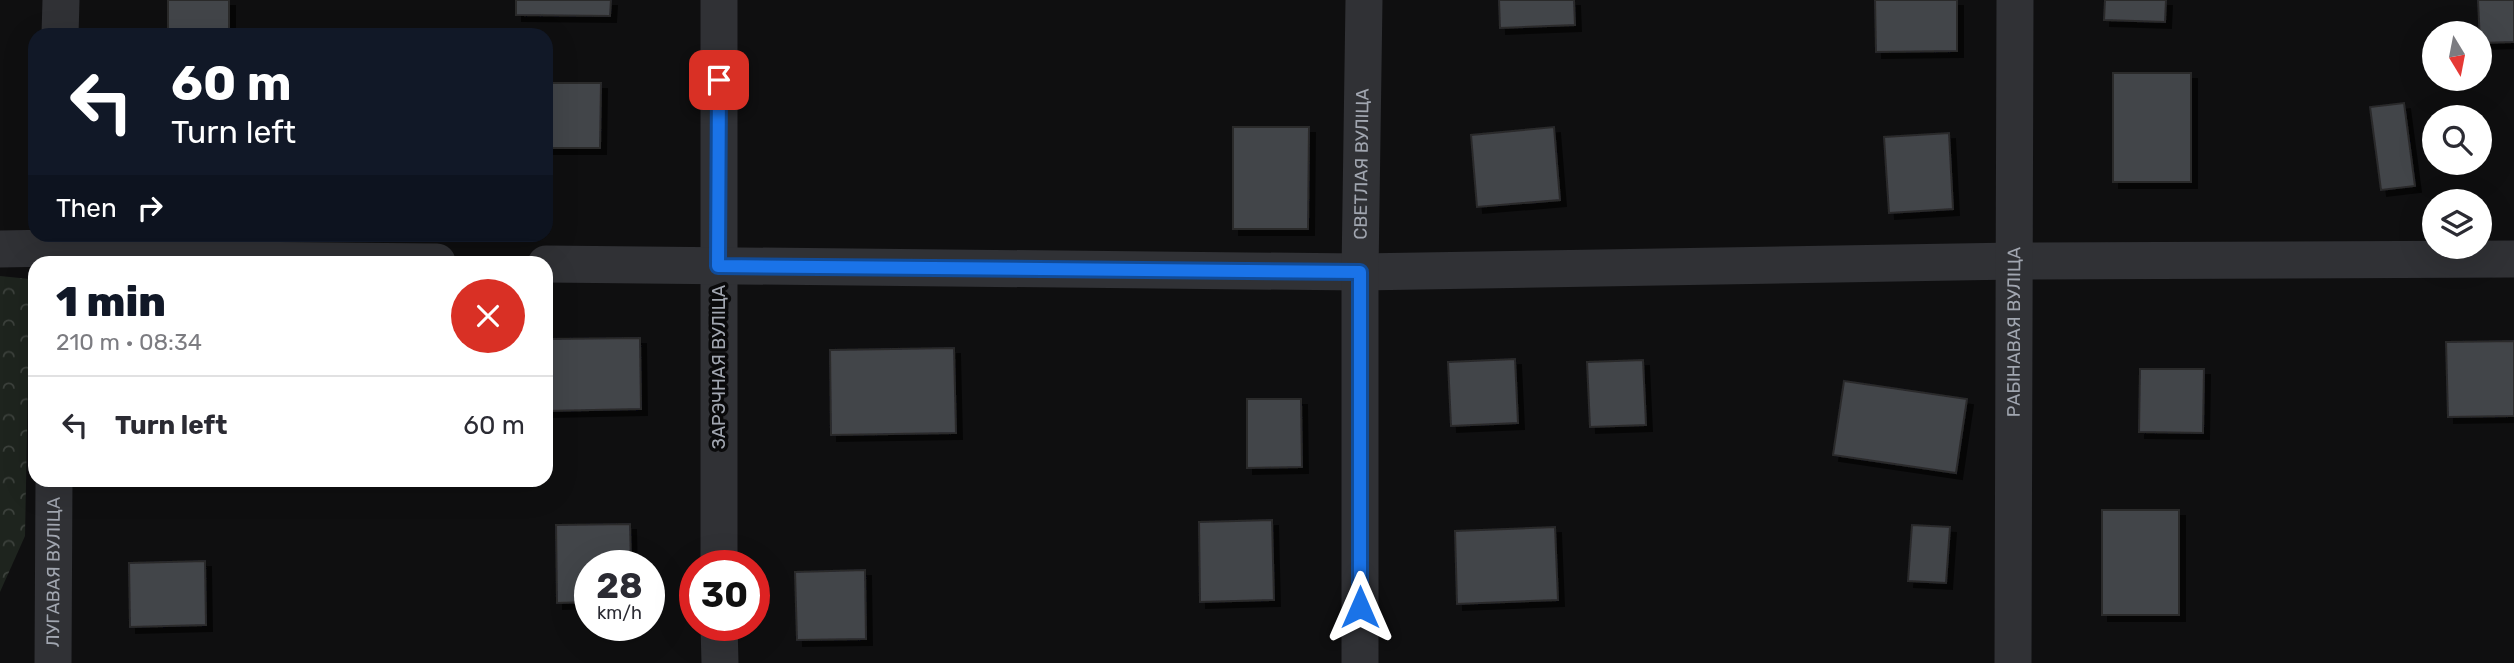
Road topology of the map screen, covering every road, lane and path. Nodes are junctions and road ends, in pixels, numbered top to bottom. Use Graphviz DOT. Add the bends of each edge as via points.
graph roads {
  1 [pos="61,0"];
  2 [pos="719,0"];
  3 [pos="1364,0"];
  4 [pos="2015,0"];
  5 [pos="60,28"];
  6 [pos="56,248"];
  7 [pos="0,249"];
  8 [pos="108,256"];
  9 [pos="2514,259"];
  10 [pos="2015,261"];
  11 [pos="553,264"];
  12 [pos="718,266"];
  13 [pos="1360,272"];
  14 [pos="54,487"];
  15 [pos="719,550"];
  16 [pos="719,641"];
  17 [pos="53,663"];
  18 [pos="720,663"];
  19 [pos="1360,663"];
  20 [pos="2013,663"];
  1 -- 5 [label="street"];
  2 -- 12 [label="street, ЗАРЭЧНАЯ ВУЛІЦА"];
  3 -- 13 [label="street, СВЕТЛАЯ ВУЛІЦА"];
  4 -- 10 [label="street, РАБІНАВАЯ ВУЛІЦА"];
  6 -- 7 [label="street"];
  6 -- 8 [label="street"];
  9 -- 10 [label="street"];
  10 -- 13 [label="street"];
  10 -- 20 [label="street, РАБІНАВАЯ ВУЛІЦА"];
  11 -- 12 [label="street"];
  12 -- 13 [label="street"];
  12 -- 15 [label="street, ЗАРЭЧНАЯ ВУЛІЦА"];
  13 -- 19 [label="street, СВЕТЛАЯ ВУЛІЦА"];
  14 -- 17 [label="street, ЛУГАВАЯ ВУЛІЦА"];
  16 -- 18 [label="street"];
}
